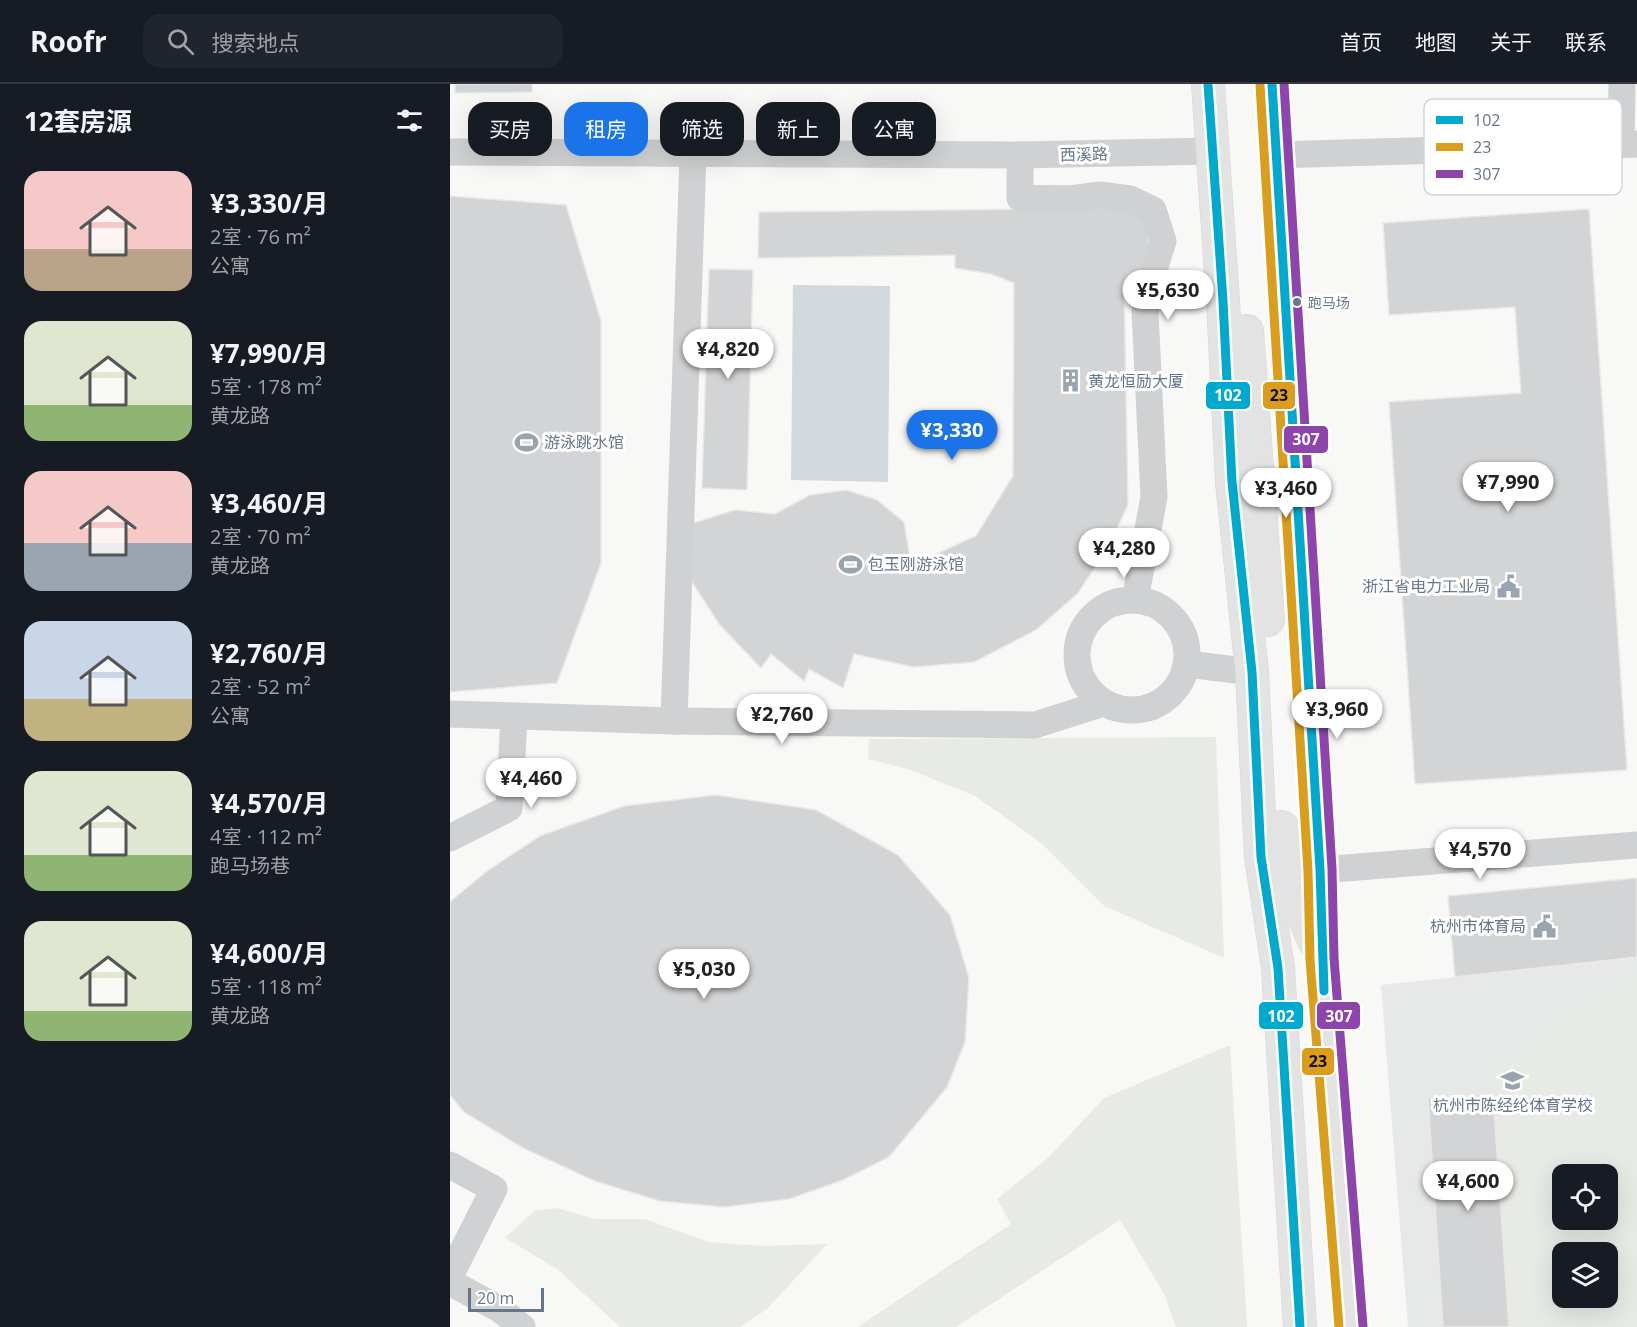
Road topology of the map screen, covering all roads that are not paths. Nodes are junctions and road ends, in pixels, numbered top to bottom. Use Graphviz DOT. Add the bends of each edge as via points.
graph roads {
  1 [pos="1208,84"];
  2 [pos="1231,84"];
  3 [pos="1272,84"];
  4 [pos="1622,84"];
  5 [pos="1629,144"];
  6 [pos="1424,150"];
  7 [pos="1214,151"];
  8 [pos="450,152"];
  9 [pos="660,154"];
  10 [pos="744,154"];
  11 [pos="1020,155"];
  12 [pos="1276,155"];
  13 [pos="693,156"];
  14 [pos="1135,600"];
  15 [pos="1187,664"];
  16 [pos="1252,672"];
  17 [pos="1104,703"];
  18 [pos="450,714"];
  19 [pos="514,718"];
  20 [pos="674,721"];
  21 [pos="450,838"];
  22 [pos="1637,845"];
  23 [pos="1320,870"];
  24 [pos="1322,959"];
  25 [pos="450,1165"];
  26 [pos="450,1276"];
  27 [pos="450,1282"];
  28 [pos="492,1318"];
  29 [pos="522,1327"];
  30 [pos="1300,1327"];
  31 [pos="1351,1327"];
  1 -- 7 [label="main road"];
  2 -- 24 [label="main road" via="1284,867"];
  3 -- 12 [label="main road"];
  4 -- 5 [label="street"];
  6 -- 12 [label="street"];
  7 -- 11 [label="street, 西溪路"];
  7 -- 16 [label="main road" via="1232,482"];
  8 -- 9 [label="street, 西溪路"];
  10 -- 11 [label="street, 西溪路"];
  11 -- 14 [label="street" via="1020,198 1100,195 1130,199 1153,210 1163,241 1145,312 1154,497"];
  12 -- 23 [label="main road"];
  13 -- 20 [label="street"];
  14 -- 15 [label="street" via="1154,604 1181,629 1187,646"];
  14 -- 17 [label="street" via="1117,602 1100,610 1079,640 1080,676"];
  15 -- 16 [label="street"];
  15 -- 17 [label="street" via="1170,696 1155,706 1120,709"];
  16 -- 30 [label="main road" via="1261,857 1278,968"];
  17 -- 20 [label="street" via="1035,726"];
  18 -- 19 [label="street"];
  19 -- 20 [label="street"];
  19 -- 21 [label="street" via="509,808"];
  22 -- 23 [label="street"];
  23 -- 24 [label="main road"];
  24 -- 31 [label="main road"];
  25 -- 26 [label="street" via="495,1188"];
  27 -- 28 [label="street"];
  28 -- 29 [label="street"];
}
